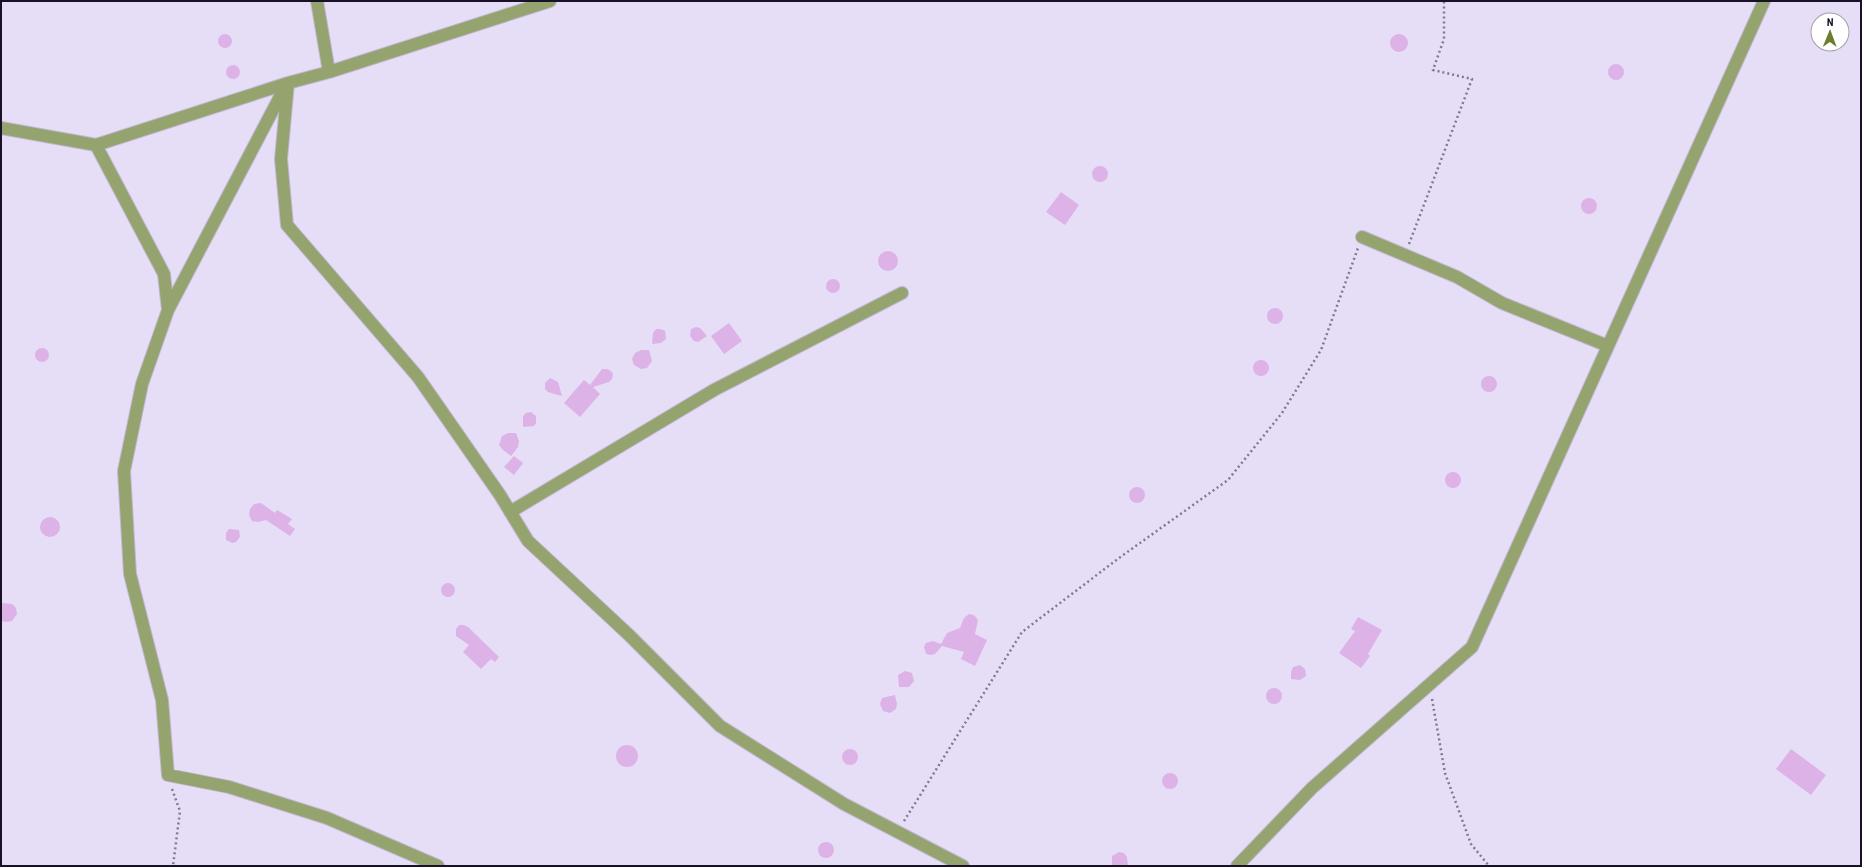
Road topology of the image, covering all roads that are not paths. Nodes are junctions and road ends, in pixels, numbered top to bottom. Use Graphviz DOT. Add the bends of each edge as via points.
graph roads {
  1 [pos="317,1"];
  2 [pos="550,1"];
  3 [pos="1764,1"];
  4 [pos="329,72"];
  5 [pos="288,83"];
  6 [pos="1,128"];
  7 [pos="96,145"];
  8 [pos="1362,237"];
  9 [pos="902,293"];
  10 [pos="168,310"];
  11 [pos="1608,346"];
  12 [pos="510,512"];
  13 [pos="438,866"];
  14 [pos="963,866"];
  15 [pos="1237,866"];
  1 -- 4 [label="street"];
  2 -- 4 [label="street"];
  3 -- 11 [label="street"];
  4 -- 5 [label="street"];
  5 -- 7 [label="street"];
  5 -- 10 [label="street"];
  5 -- 12 [label="street" via="281,159 287,225 418,377"];
  6 -- 7 [label="street"];
  7 -- 10 [label="street" via="164,274"];
  8 -- 11 [label="street" via="1457,277 1502,303"];
  9 -- 12 [label="street" via="714,390"];
  10 -- 13 [label="street" via="142,384 124,471 130,574 162,700 168,775 229,787 327,818"];
  11 -- 15 [label="street" via="1472,647 1312,788"];
  12 -- 14 [label="street" via="528,541 629,635 720,726 844,804"];
}
